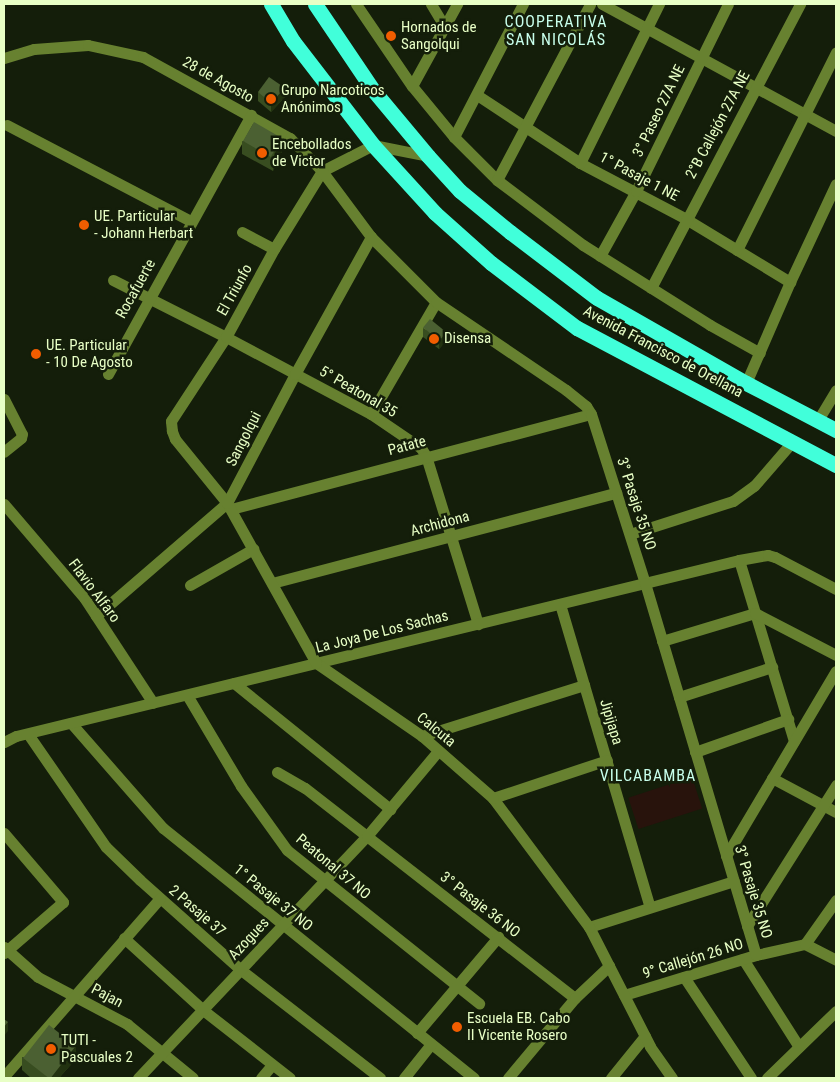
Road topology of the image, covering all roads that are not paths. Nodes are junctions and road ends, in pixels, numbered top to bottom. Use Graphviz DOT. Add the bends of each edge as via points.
graph roads {
  1 [pos="271,4"];
  2 [pos="315,4"];
  3 [pos="356,4"];
  4 [pos="431,4"];
  5 [pos="457,4"];
  6 [pos="524,4"];
  7 [pos="590,4"];
  8 [pos="602,4"];
  9 [pos="659,4"];
  10 [pos="728,4"];
  11 [pos="800,4"];
  12 [pos="444,26"];
  13 [pos="646,28"];
  14 [pos="836,52"];
  15 [pos="4,58"];
  16 [pos="702,59"];
  17 [pos="412,86"];
  18 [pos="755,87"];
  19 [pos="477,95"];
  20 [pos="250,115"];
  21 [pos="806,116"];
  22 [pos="7,125"];
  23 [pos="524,128"];
  24 [pos="836,131"];
  25 [pos="454,137"];
  26 [pos="374,145"];
  27 [pos="428,156"];
  28 [pos="580,163"];
  29 [pos="322,171"];
  30 [pos="497,180"];
  31 [pos="836,184"];
  32 [pos="636,191"];
  33 [pos="686,219"];
  34 [pos="191,221"];
  35 [pos="242,232"];
  36 [pos="371,237"];
  37 [pos="274,249"];
  38 [pos="737,250"];
  39 [pos="600,256"];
  40 [pos="113,280"];
  41 [pos="790,282"];
  42 [pos="651,288"];
  43 [pos="149,297"];
  44 [pos="436,302"];
  45 [pos="226,337"];
  46 [pos="760,353"];
  47 [pos="108,374"];
  48 [pos="295,374"];
  49 [pos="746,383"];
  50 [pos="836,390"];
  51 [pos="4,399"];
  52 [pos="371,414"];
  53 [pos="591,414"];
  54 [pos="818,420"];
  55 [pos="171,421"];
  56 [pos="836,430"];
  57 [pos="793,442"];
  58 [pos="4,452"];
  59 [pos="426,456"];
  60 [pos="836,465"];
  61 [pos="616,493"];
  62 [pos="4,504"];
  63 [pos="229,506"];
  64 [pos="630,534"];
  65 [pos="450,538"];
  66 [pos="254,549"];
  67 [pos="740,560"];
  68 [pos="272,583"];
  69 [pos="645,583"];
  70 [pos="190,585"];
  71 [pos="836,589"];
  72 [pos="560,604"];
  73 [pos="755,613"];
  74 [pos="96,616"];
  75 [pos="478,624"];
  76 [pos="662,641"];
  77 [pos="836,655"];
  78 [pos="316,663"];
  79 [pos="772,667"];
  80 [pos="836,671"];
  81 [pos="234,683"];
  82 [pos="584,685"];
  83 [pos="187,695"];
  84 [pos="679,697"];
  85 [pos="153,703"];
  86 [pos="788,719"];
  87 [pos="70,723"];
  88 [pos="28,734"];
  89 [pos="422,736"];
  90 [pos="794,741"];
  91 [pos="4,742"];
  92 [pos="438,751"];
  93 [pos="695,752"];
  94 [pos="607,760"];
  95 [pos="277,772"];
  96 [pos="772,778"];
  97 [pos="836,785"];
  98 [pos="493,798"];
  99 [pos="824,805"];
  100 [pos="390,809"];
  101 [pos="836,812"];
  102 [pos="4,833"];
  103 [pos="367,836"];
  104 [pos="726,856"];
  105 [pos="324,881"];
  106 [pos="734,881"];
  107 [pos="160,898"];
  108 [pos="836,900"];
  109 [pos="650,907"];
  110 [pos="283,925"];
  111 [pos="747,926"];
  112 [pos="589,927"];
  113 [pos="498,937"];
  114 [pos="124,938"];
  115 [pos="805,944"];
  116 [pos="5,950"];
  117 [pos="756,955"];
  118 [pos="742,959"];
  119 [pos="836,960"];
  120 [pos="609,966"];
  121 [pos="241,970"];
  122 [pos="684,977"];
  123 [pos="456,986"];
  124 [pos="624,995"];
  125 [pos="75,996"];
  126 [pos="574,998"];
  127 [pos="479,1002"];
  128 [pos="203,1010"];
  129 [pos="836,1011"];
  130 [pos="417,1032"];
  131 [pos="645,1036"];
  132 [pos="431,1044"];
  133 [pos="799,1047"];
  134 [pos="163,1052"];
  135 [pos="272,1064"];
  136 [pos="8,1074"];
  137 [pos="138,1078"];
  138 [pos="193,1078"];
  139 [pos="261,1078"];
  140 [pos="290,1078"];
  141 [pos="380,1078"];
  142 [pos="404,1078"];
  143 [pos="474,1078"];
  144 [pos="508,1078"];
  145 [pos="611,1078"];
  146 [pos="672,1078"];
  147 [pos="751,1078"];
  148 [pos="767,1078"];
  1 -- 26 [label="highway, Avenida Francisco de Orellana" via="294,41"];
  2 -- 27 [label="highway, Avenida Francisco de Orellana" via="373,90"];
  3 -- 17 [label="street"];
  4 -- 12 [label="street"];
  5 -- 12 [label="street"];
  6 -- 19 [label="street"];
  7 -- 23 [label="street"];
  8 -- 13 [label="street"];
  9 -- 13 [label="street"];
  10 -- 16 [label="street, 3° Paseo 27A NE"];
  11 -- 18 [label="street, 2°B Callejón 27A NE"];
  12 -- 17 [label="street"];
  13 -- 16 [label="street"];
  13 -- 28 [label="street"];
  14 -- 21 [label="street"];
  15 -- 20 [label="street, 28 de Agosto" via="34,49 88,44 143,57"];
  16 -- 18 [label="street"];
  16 -- 32 [label="street, 3° Paseo 27A NE"];
  17 -- 25 [label="street"];
  18 -- 21 [label="street"];
  18 -- 33 [label="street, 2°B Callejón 27A NE"];
  19 -- 23 [label="street, 1° Pasaje 1 NE"];
  19 -- 25 [label="street"];
  20 -- 29 [label="street, 28 de Agosto" via="290,138"];
  20 -- 34 [label="street, Rocafuerte"];
  21 -- 24 [label="street"];
  21 -- 38 [label="street"];
  22 -- 34 [label="street"];
  23 -- 28 [label="street, 1° Pasaje 1 NE"];
  23 -- 30 [label="street"];
  25 -- 30 [label="street"];
  26 -- 27 [label="street"];
  26 -- 29 [label="street"];
  26 -- 57 [label="highway, Avenida Francisco de Orellana" via="436,214 491,263 577,328"];
  27 -- 49 [label="highway, Avenida Francisco de Orellana" via="460,192 597,298"];
  28 -- 32 [label="street, 1° Pasaje 1 NE"];
  29 -- 36 [label="street, 3° Pasaje 35 NO"];
  29 -- 37 [label="street, El Triunfo"];
  30 -- 39 [label="street"];
  31 -- 41 [label="street"];
  32 -- 33 [label="street, 1° Pasaje 1 NE"];
  32 -- 39 [label="street, 3° Paseo 27A NE"];
  33 -- 38 [label="street, 1° Pasaje 1 NE"];
  33 -- 42 [label="street, 2°B Callejón 27A NE"];
  34 -- 43 [label="street, Rocafuerte"];
  35 -- 37 [label="street"];
  36 -- 44 [label="street, 3° Pasaje 35 NO"];
  36 -- 48 [label="street, Sangolqui"];
  37 -- 45 [label="street, El Triunfo"];
  38 -- 41 [label="street, 1° Pasaje 1 NE"];
  39 -- 42 [label="street"];
  40 -- 43 [label="street, 5° Peatonal 35"];
  41 -- 46 [label="street"];
  42 -- 46 [label="street"];
  43 -- 45 [label="street, 5° Peatonal 35"];
  43 -- 47 [label="street, Rocafuerte"];
  44 -- 52 [label="street"];
  44 -- 53 [label="street, 3° Pasaje 35 NO" via="566,390"];
  45 -- 48 [label="street, 5° Peatonal 35"];
  45 -- 55 [label="street, El Triunfo"];
  46 -- 49 [label="street"];
  48 -- 52 [label="street, 5° Peatonal 35"];
  48 -- 63 [label="street, Sangolqui"];
  49 -- 54 [label="highway, Avenida Francisco de Orellana"];
  50 -- 54 [label="street"];
  51 -- 58 [label="street" via="22,434"];
  52 -- 59 [label="street, 5° Peatonal 35" via="421,448"];
  53 -- 59 [label="street, Patate"];
  53 -- 61 [label="street, 3° Pasaje 35 NO"];
  54 -- 56 [label="highway, Avenida Francisco de Orellana"];
  55 -- 63 [label="street, Calcuta" via="175,439"];
  57 -- 60 [label="highway, Avenida Francisco de Orellana"];
  57 -- 64 [label="street" via="754,486 733,501"];
  59 -- 63 [label="street, Patate"];
  59 -- 65 [label="street"];
  61 -- 64 [label="street, 3° Pasaje 35 NO"];
  61 -- 65 [label="street, Archidona"];
  62 -- 74 [label="street, Flavio Alfaro"];
  63 -- 66 [label="street, Calcuta"];
  63 -- 74 [label="street, Sangolqui"];
  64 -- 69 [label="street, 3° Pasaje 35 NO"];
  65 -- 68 [label="street, Archidona"];
  65 -- 75 [label="street"];
  66 -- 68 [label="street, Calcuta"];
  66 -- 70 [label="street"];
  67 -- 69 [label="street, La Joya De Los Sachas"];
  67 -- 71 [label="street, La Joya De Los Sachas" via="768,555"];
  67 -- 73 [label="street"];
  68 -- 78 [label="street, Calcuta"];
  69 -- 72 [label="street, La Joya De Los Sachas"];
  69 -- 76 [label="street, 3° Pasaje 35 NO"];
  72 -- 75 [label="street, La Joya De Los Sachas"];
  72 -- 82 [label="street, Jipijapa"];
  73 -- 76 [label="street"];
  73 -- 77 [label="street"];
  73 -- 79 [label="street"];
  74 -- 85 [label="street, Flavio Alfaro"];
  75 -- 78 [label="street, La Joya De Los Sachas"];
  76 -- 84 [label="street, 3° Pasaje 35 NO"];
  78 -- 81 [label="street, La Joya De Los Sachas"];
  78 -- 89 [label="street, Calcuta"];
  79 -- 84 [label="street"];
  79 -- 86 [label="street"];
  80 -- 90 [label="street"];
  81 -- 83 [label="street, La Joya De Los Sachas"];
  81 -- 100 [label="street"];
  82 -- 89 [label="street"];
  82 -- 94 [label="street, Jipijapa"];
  83 -- 85 [label="street, La Joya De Los Sachas"];
  83 -- 105 [label="street, Peatonal 37 NO" via="241,786 287,850"];
  84 -- 93 [label="street, 3° Pasaje 35 NO"];
  85 -- 87 [label="street, La Joya De Los Sachas"];
  86 -- 90 [label="street"];
  86 -- 93 [label="street"];
  87 -- 88 [label="street, La Joya De Los Sachas"];
  87 -- 110 [label="street, 1° Pasaje 37 NO" via="164,828"];
  88 -- 91 [label="street, La Joya De Los Sachas"];
  88 -- 107 [label="street, 2 Pasaje 37" via="106,847"];
  89 -- 92 [label="street, Calcuta"];
  90 -- 96 [label="street"];
  92 -- 98 [label="street, Calcuta"];
  92 -- 100 [label="street, Azogues"];
  93 -- 104 [label="street, 3° Pasaje 35 NO"];
  94 -- 98 [label="street"];
  94 -- 109 [label="street, Jipijapa"];
  95 -- 103 [label="street, 3° Pasaje 36 NO" via="305,788"];
  96 -- 99 [label="street"];
  96 -- 104 [label="street"];
  97 -- 99 [label="street"];
  98 -- 112 [label="street, Calcuta"];
  99 -- 101 [label="street"];
  99 -- 111 [label="street"];
  100 -- 103 [label="street, Azogues"];
  102 -- 116 [label="street" via="63,902"];
  103 -- 105 [label="street, Azogues"];
  103 -- 113 [label="street, 3° Pasaje 36 NO"];
  104 -- 106 [label="street, 3° Pasaje 35 NO"];
  105 -- 110 [label="street, Azogues"];
  105 -- 123 [label="street, Peatonal 37 NO"];
  106 -- 109 [label="street"];
  106 -- 111 [label="street, 3° Pasaje 35 NO"];
  107 -- 114 [label="street"];
  107 -- 121 [label="street, 2 Pasaje 37"];
  108 -- 115 [label="street"];
  109 -- 112 [label="street"];
  110 -- 121 [label="street, Azogues"];
  110 -- 130 [label="street, 1° Pasaje 37 NO"];
  111 -- 117 [label="street, 3° Pasaje 35 NO"];
  112 -- 120 [label="street, Calcuta"];
  113 -- 123 [label="street"];
  113 -- 126 [label="street, 3° Pasaje 36 NO"];
  114 -- 125 [label="street"];
  114 -- 128 [label="street"];
  115 -- 117 [label="street, 9° Callejón 26 NO"];
  115 -- 119 [label="street"];
  116 -- 125 [label="street, Pajan" via="38,977"];
  117 -- 118 [label="street, 9° Callejón 26 NO"];
  118 -- 122 [label="street, 9° Callejón 26 NO"];
  118 -- 133 [label="street"];
  120 -- 124 [label="street, Calcuta"];
  120 -- 126 [label="street"];
  121 -- 128 [label="street, Azogues"];
  121 -- 141 [label="street, 2 Pasaje 37"];
  122 -- 124 [label="street, 9° Callejón 26 NO"];
  122 -- 147 [label="street"];
  123 -- 127 [label="street, Peatonal 37 NO"];
  123 -- 130 [label="street"];
  124 -- 131 [label="street, Calcuta"];
  125 -- 134 [label="street, Pajan" via="127,1024"];
  125 -- 136 [label="street"];
  126 -- 144 [label="street"];
  128 -- 134 [label="street, Azogues"];
  128 -- 135 [label="street"];
  129 -- 133 [label="street"];
  130 -- 132 [label="street, 1° Pasaje 37 NO"];
  131 -- 145 [label="street"];
  131 -- 146 [label="street, Calcuta"];
  132 -- 142 [label="street"];
  132 -- 143 [label="street, 1° Pasaje 37 NO"];
  133 -- 148 [label="street"];
  134 -- 137 [label="street, Azogues"];
  134 -- 138 [label="street, Pajan"];
  135 -- 139 [label="street"];
  135 -- 140 [label="street"];
}
